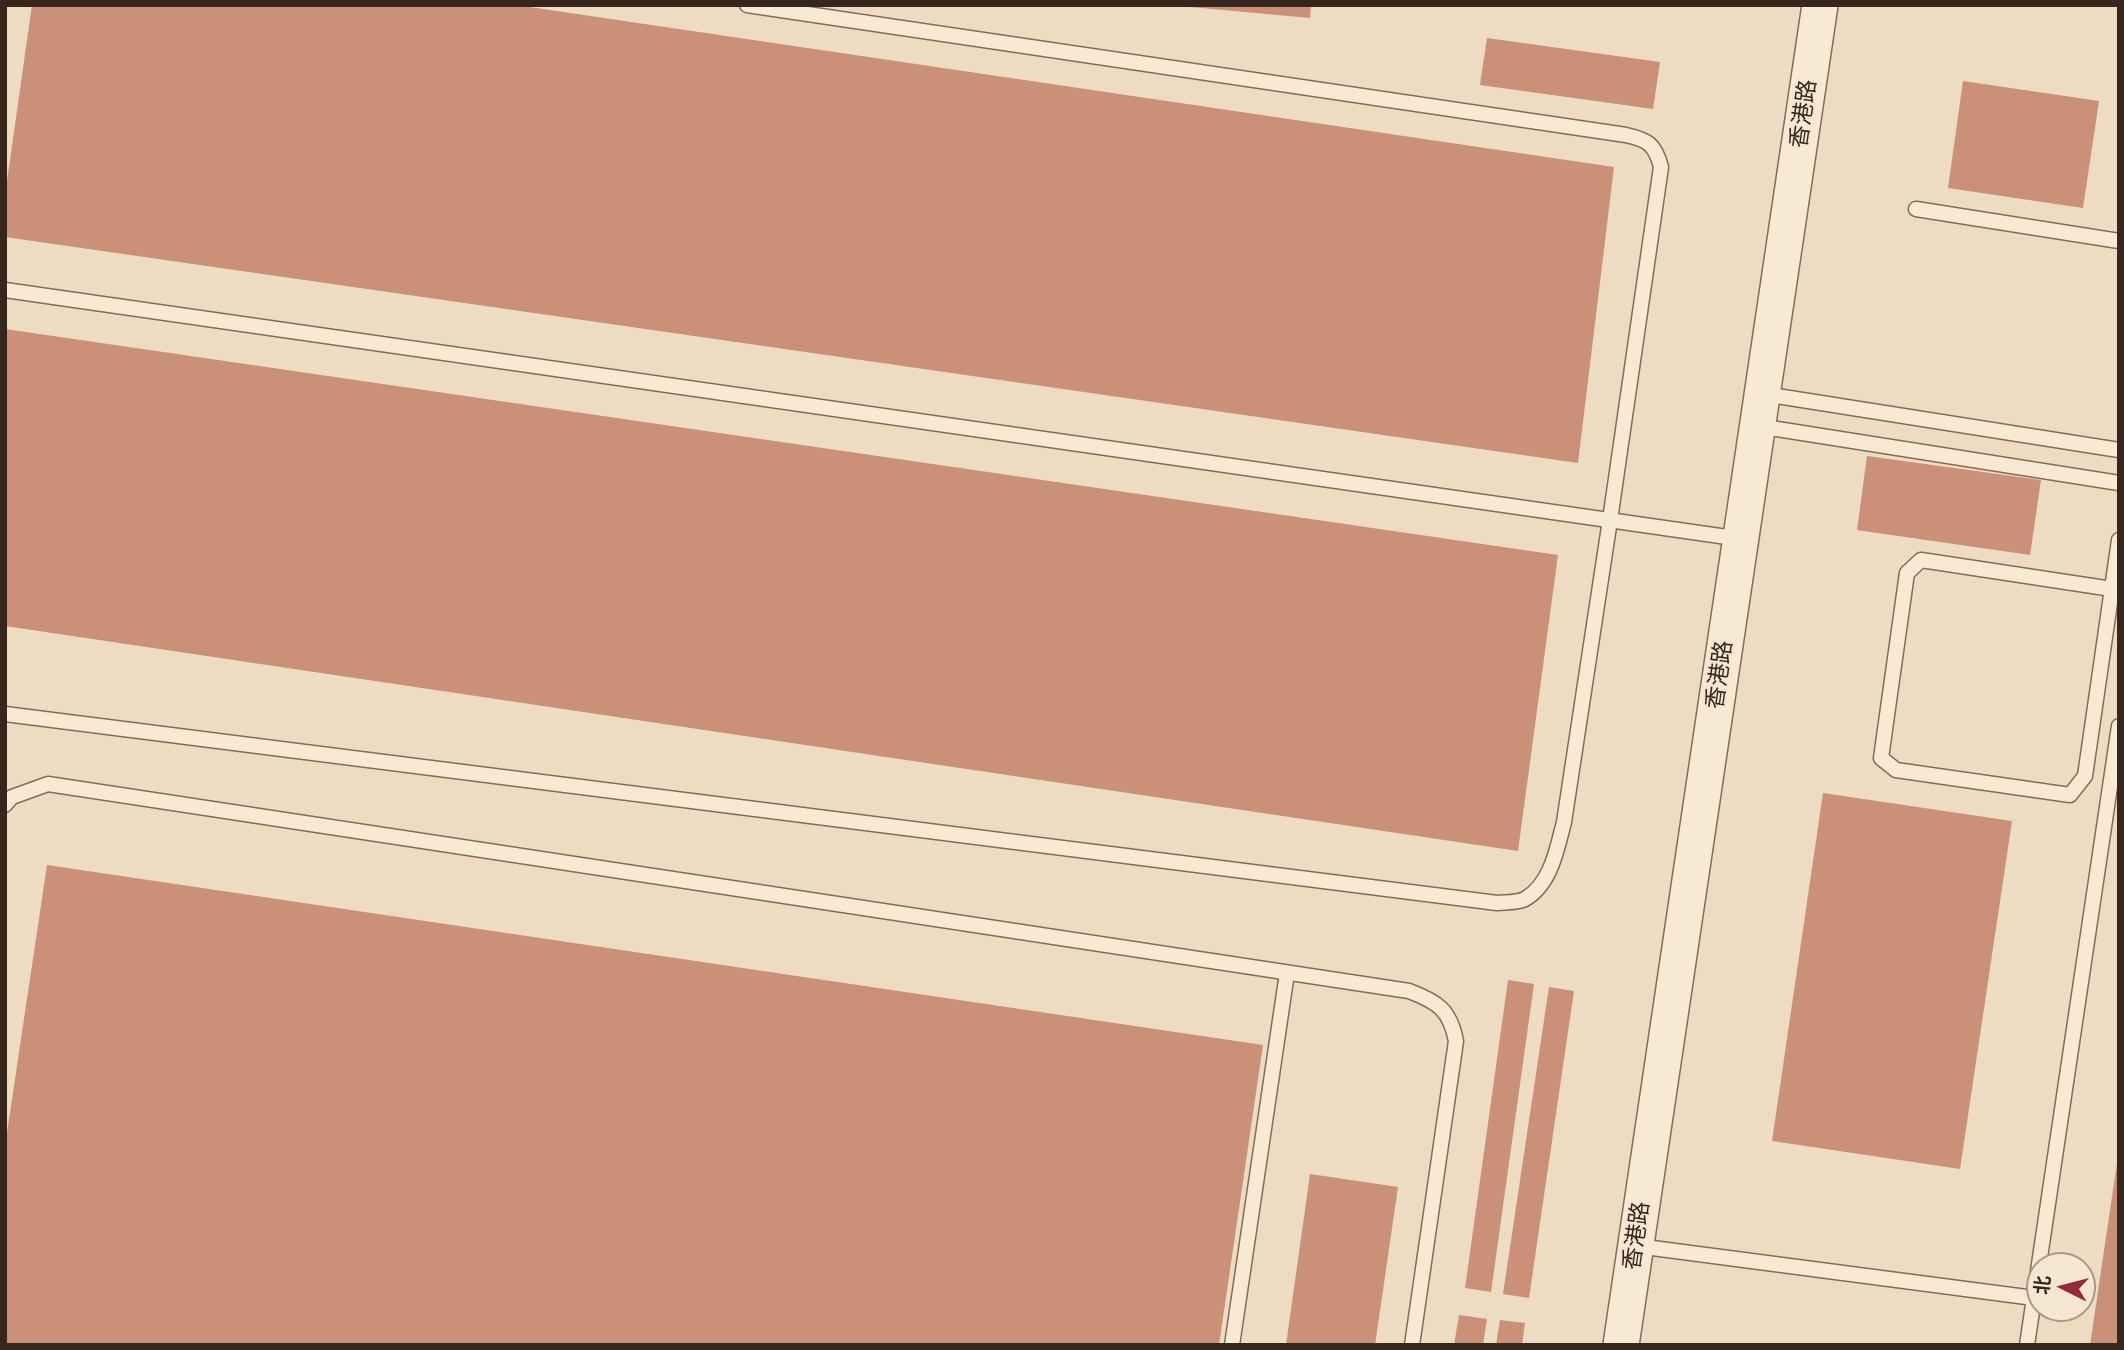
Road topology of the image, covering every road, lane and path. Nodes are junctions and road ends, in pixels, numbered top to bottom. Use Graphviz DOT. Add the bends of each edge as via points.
graph roads {
  1 [pos="747,5"];
  2 [pos="1820,5"];
  3 [pos="1916,209"];
  4 [pos="2119,241"];
  5 [pos="5,290"];
  6 [pos="1760,410"];
  7 [pos="2119,450"];
  8 [pos="2119,484"];
  9 [pos="1610,520"];
  10 [pos="1741,539"];
  11 [pos="2119,540"];
  12 [pos="2112,589"];
  13 [pos="5,714"];
  14 [pos="2119,726"];
  15 [pos="5,805"];
  16 [pos="1287,973"];
  17 [pos="1635,1246"];
  18 [pos="2041,1252"];
  19 [pos="2026,1297"];
  20 [pos="2030,1322"];
  21 [pos="1232,1345"];
  22 [pos="1412,1345"];
  23 [pos="1621,1345"];
  24 [pos="2027,1345"];
  1 -- 9 [label="lane" via="1643,139 1656,149 1661,167"];
  2 -- 6 [label="street, 香港路"];
  3 -- 4 [label="lane"];
  5 -- 9 [label="lane"];
  6 -- 7 [label="lane"];
  6 -- 8 [label="lane"];
  6 -- 10 [label="street, 香港路"];
  9 -- 10 [label="lane"];
  9 -- 13 [label="lane" via="1564,822 1542,885 1523,901 1497,903"];
  10 -- 17 [label="street, 香港路"];
  11 -- 12 [label="lane"];
  12 -- 12 [label="lane" via="2085,776 2070,795 1896,770 1881,758 1907,573 1920,560"];
  14 -- 18 [label="lane"];
  15 -- 16 [label="lane" via="12,797 48,784"];
  16 -- 21 [label="lane"];
  16 -- 22 [label="lane" via="1409,991 1438,1005 1453,1025 1454,1061"];
  17 -- 19 [label="lane"];
  17 -- 23 [label="street, 香港路"];
  20 -- 24 [label="lane"];
}
